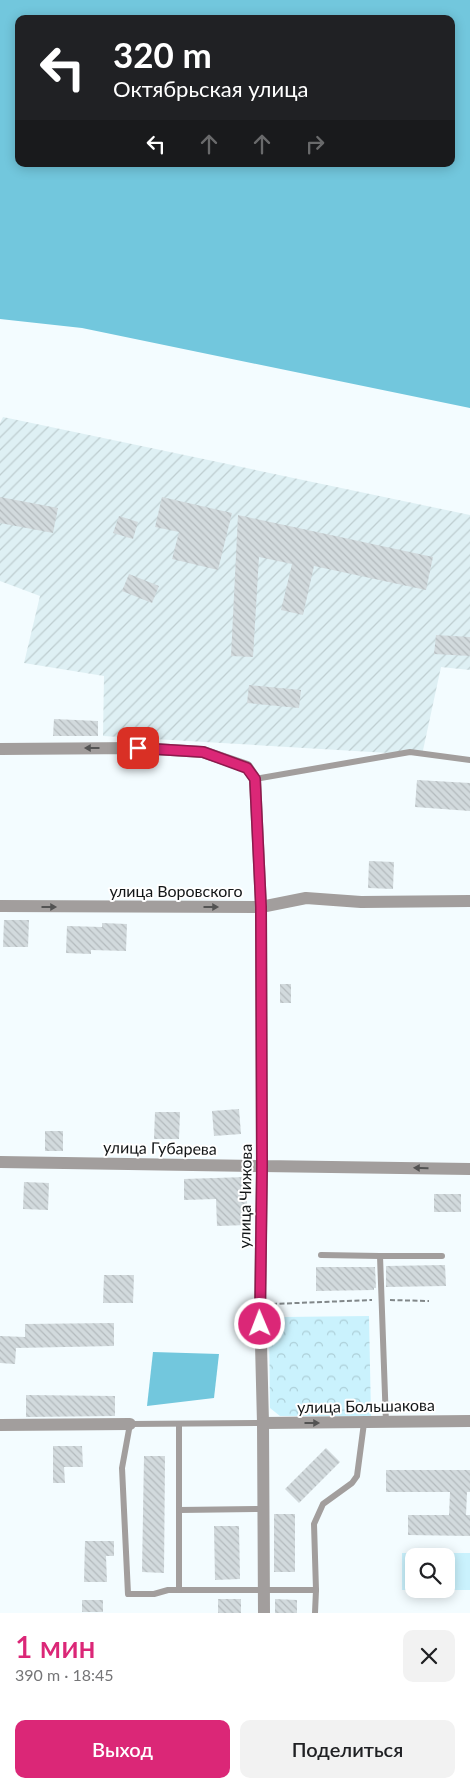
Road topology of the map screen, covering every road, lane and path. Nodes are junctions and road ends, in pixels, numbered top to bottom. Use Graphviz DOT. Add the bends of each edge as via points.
graph roads {
  1 [pos="0,749"];
  2 [pos="470,760"];
  3 [pos="255,779"];
  4 [pos="470,901"];
  5 [pos="0,906"];
  6 [pos="261,907"];
  7 [pos="0,1162"];
  8 [pos="262,1166"];
  9 [pos="470,1169"];
  10 [pos="321,1256"];
  11 [pos="380,1256"];
  12 [pos="442,1256"];
  13 [pos="381,1299"];
  14 [pos="429,1300"];
  15 [pos="260,1304"];
  16 [pos="470,1421"];
  17 [pos="263,1423"];
  18 [pos="364,1423"];
  19 [pos="386,1423"];
  20 [pos="0,1424"];
  21 [pos="130,1424"];
  22 [pos="178,1424"];
  23 [pos="264,1509"];
  24 [pos="179,1510"];
  25 [pos="179,1590"];
  26 [pos="264,1590"];
  27 [pos="316,1590"];
  28 [pos="264,1613"];
  29 [pos="315,1613"];
  3 -- 1 [label="street, one-way" via="247,768 203,752 138,748"];
  2 -- 3 [label="lane" via="410,752"];
  3 -- 6 [label="street, улица Чижова"];
  4 -- 6 [label="street, улица Воровского" via="360,902 306,898"];
  5 -- 6 [label="street, улица Воровского, one-way"];
  6 -- 8 [label="street, улица Чижова"];
  7 -- 8 [label="street, улица Губарева"];
  9 -- 8 [label="street, улица Губарева, one-way"];
  8 -- 15 [label="street, улица Чижова"];
  10 -- 11 [label="lane"];
  11 -- 12 [label="lane"];
  11 -- 13 [label="lane"];
  13 -- 14 [label="path"];
  13 -- 15 [label="path"];
  13 -- 19 [label="lane"];
  15 -- 17 [label="street, улица Чижова"];
  16 -- 19 [label="street, улица Большакова"];
  17 -- 18 [label="street, улица Большакова, one-way"];
  17 -- 22 [label="lane"];
  17 -- 23 [label="street, улица Чижова"];
  18 -- 19 [label="street, улица Большакова"];
  18 -- 27 [label="lane" via="357,1476 323,1504 314,1524"];
  20 -- 21 [label="street"];
  21 -- 22 [label="lane"];
  21 -- 25 [label="lane" via="122,1468 128,1594"];
  22 -- 24 [label="lane"];
  23 -- 24 [label="lane"];
  23 -- 26 [label="street, улица Чижова"];
  24 -- 25 [label="lane"];
  25 -- 26 [label="lane"];
  26 -- 27 [label="lane"];
  26 -- 28 [label="street, улица Чижова"];
  27 -- 29 [label="lane"];
}
